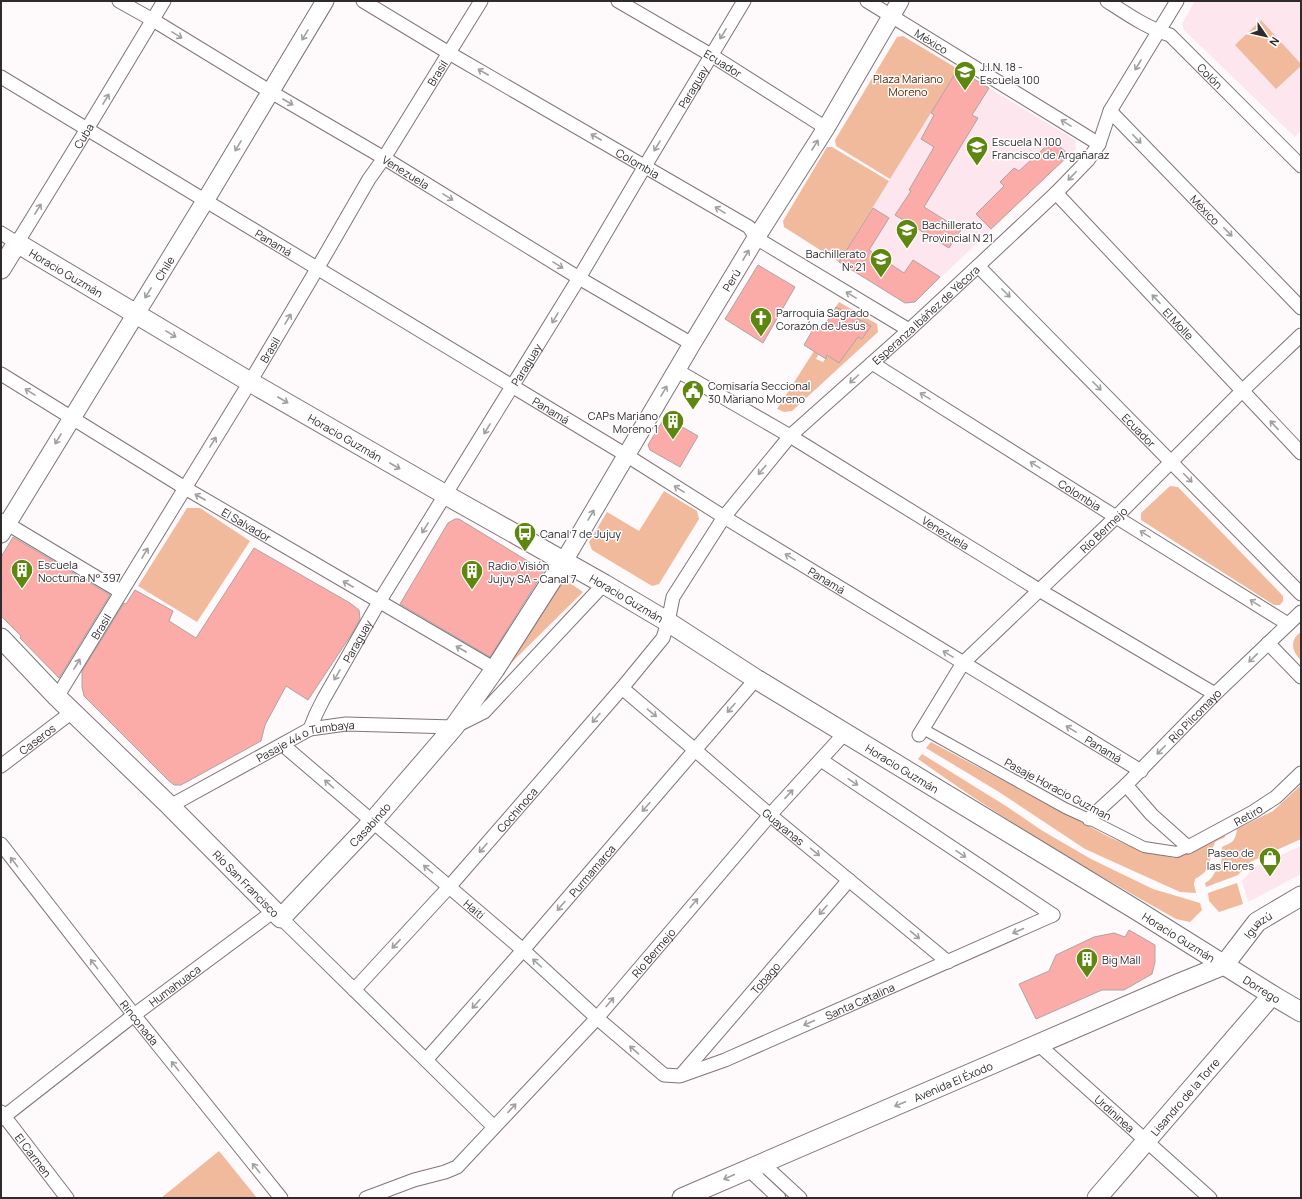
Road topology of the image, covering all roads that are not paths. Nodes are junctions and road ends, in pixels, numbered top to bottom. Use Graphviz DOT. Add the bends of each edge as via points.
graph roads {
  1 [pos="119,1"];
  2 [pos="164,1"];
  3 [pos="325,1"];
  4 [pos="363,1"];
  5 [pos="480,1"];
  6 [pos="618,1"];
  7 [pos="744,1"];
  8 [pos="868,1"];
  9 [pos="1107,1"];
  10 [pos="1177,1"];
  11 [pos="896,8"];
  12 [pos="153,20"];
  13 [pos="1158,32"];
  14 [pos="449,53"];
  15 [pos="711,55"];
  16 [pos="1,77"];
  17 [pos="271,92"];
  18 [pos="1110,111"];
  19 [pos="826,128"];
  20 [pos="88,129"];
  21 [pos="1099,144"];
  22 [pos="384,158"];
  23 [pos="645,166"];
  24 [pos="1301,166"];
  25 [pos="1056,193"];
  26 [pos="205,201"];
  27 [pos="1,233"];
  28 [pos="756,238"];
  29 [pos="17,243"];
  30 [pos="978,266"];
  31 [pos="1,269"];
  32 [pos="317,269"];
  33 [pos="579,278"];
  34 [pos="1301,308"];
  35 [pos="136,313"];
  36 [pos="909,330"];
  37 [pos="1301,335"];
  38 [pos="692,344"];
  39 [pos="872,363"];
  40 [pos="676,370"];
  41 [pos="1,374"];
  42 [pos="250,382"];
  43 [pos="513,387"];
  44 [pos="1242,391"];
  45 [pos="71,418"];
  46 [pos="790,436"];
  47 [pos="1301,453"];
  48 [pos="626,456"];
  49 [pos="1172,461"];
  50 [pos="184,488"];
  51 [pos="446,495"];
  52 [pos="724,517"];
  53 [pos="1116,517"];
  54 [pos="3,526"];
  55 [pos="564,561"];
  56 [pos="604,584"];
  57 [pos="1039,590"];
  58 [pos="121,592"];
  59 [pos="1301,594"];
  60 [pos="379,602"];
  61 [pos="1301,612"];
  62 [pos="668,622"];
  63 [pos="1288,624"];
  64 [pos="1,638"];
  65 [pos="1268,643"];
  66 [pos="963,663"];
  67 [pos="495,668"];
  68 [pos="1301,677"];
  69 [pos="756,679"];
  70 [pos="622,688"];
  71 [pos="1215,694"];
  72 [pos="57,697"];
  73 [pos="72,712"];
  74 [pos="454,727"];
  75 [pos="310,729"];
  76 [pos="921,732"];
  77 [pos="845,733"];
  78 [pos="283,745"];
  79 [pos="695,750"];
  80 [pos="821,760"];
  81 [pos="1,766"];
  82 [pos="1141,771"];
  83 [pos="1301,773"];
  84 [pos="1126,785"];
  85 [pos="170,806"];
  86 [pos="770,815"];
  87 [pos="1089,819"];
  88 [pos="373,821"];
  89 [pos="1,844"];
  90 [pos="1188,847"];
  91 [pos="849,880"];
  92 [pos="449,887"];
  93 [pos="1301,896"];
  94 [pos="277,915"];
  95 [pos="1193,945"];
  96 [pos="523,950"];
  97 [pos="948,962"];
  98 [pos="1224,965"];
  99 [pos="1175,985"];
  100 [pos="354,990"];
  101 [pos="1272,995"];
  102 [pos="1301,1012"];
  103 [pos="134,1015"];
  104 [pos="597,1018"];
  105 [pos="1039,1045"];
  106 [pos="426,1060"];
  107 [pos="664,1075"];
  108 [pos="680,1076"];
  109 [pos="2,1116"];
  110 [pos="494,1127"];
  111 [pos="1147,1141"];
  112 [pos="755,1166"];
  113 [pos="67,1198"];
  114 [pos="281,1198"];
  115 [pos="366,1198"];
  116 [pos="682,1198"];
  117 [pos="779,1198"];
  118 [pos="800,1198"];
  119 [pos="1097,1198"];
  120 [pos="1210,1198"];
  1 -- 12 [label="street, Venezuela"];
  2 -- 12 [label="street, Cuba"];
  3 -- 17 [label="street, Chile, one-way"];
  4 -- 14 [label="street, Colombia"];
  5 -- 14 [label="street, Brasil"];
  6 -- 15 [label="street, Ecuador"];
  7 -- 15 [label="street, Paraguay, one-way"];
  8 -- 11 [label="street, México"];
  9 -- 13 [label="street, Colón"];
  10 -- 13 [label="street, Esperanza Ibáñez de Yécora"];
  11 -- 19 [label="street, Perú"];
  21 -- 11 [label="street, México, one-way"];
  12 -- 17 [label="street, Venezuela, one-way"];
  20 -- 12 [label="street, Cuba, one-way"];
  13 -- 18 [label="street, Esperanza Ibáñez de Yécora, one-way"];
  13 -- 24 [label="street, Colón" via="1170,35"];
  14 -- 22 [label="street, Brasil"];
  23 -- 14 [label="street, Colombia, one-way"];
  15 -- 19 [label="street, Ecuador"];
  15 -- 23 [label="street, Paraguay, one-way"];
  16 -- 20 [label="street, Panamá"];
  17 -- 22 [label="street, Venezuela, one-way"];
  17 -- 26 [label="street, Chile, one-way"];
  18 -- 21 [label="street, Esperanza Ibáñez de Yécora"];
  18 -- 34 [label="street, México, one-way"];
  28 -- 19 [label="street, Perú, one-way"];
  20 -- 26 [label="street, Panamá"];
  29 -- 20 [label="street, Cuba, one-way"];
  21 -- 25 [label="street, Esperanza Ibáñez de Yécora, one-way" via="1088,160"];
  22 -- 32 [label="street, Brasil"];
  22 -- 33 [label="street, Venezuela, one-way"];
  28 -- 23 [label="street, Colombia, one-way" via="749,227"];
  23 -- 33 [label="street, Paraguay"];
  25 -- 30 [label="street, Esperanza Ibáñez de Yécora"];
  44 -- 25 [label="street, El Molle, one-way"];
  26 -- 32 [label="street, Panamá"];
  26 -- 35 [label="street, Chile, one-way"];
  27 -- 29 [label="street, Horacio Guzmán"];
  36 -- 28 [label="street, Colombia, one-way"];
  38 -- 28 [label="street, Perú, one-way"];
  29 -- 31 [label="main road, Cuba"];
  29 -- 35 [label="main road, Horacio Guzmán"];
  30 -- 36 [label="street, Esperanza Ibáñez de Yécora"];
  30 -- 49 [label="street, Ecuador, one-way"];
  42 -- 32 [label="street, Brasil, one-way"];
  32 -- 43 [label="street, Panamá"];
  33 -- 38 [label="street, Venezuela"];
  33 -- 43 [label="street, Paraguay, one-way"];
  35 -- 42 [label="main road, Horacio Guzmán, one-way"];
  35 -- 45 [label="street, Chile"];
  36 -- 39 [label="street, Esperanza Ibáñez de Yécora"];
  37 -- 44 [label="street, Río Bermejo"];
  38 -- 40 [label="street, Perú"];
  39 -- 46 [label="street, Esperanza Ibáñez de Yécora, one-way"];
  53 -- 39 [label="street, Colombia, one-way"];
  40 -- 46 [label="street, Venezuela"];
  48 -- 40 [label="street, Perú, one-way"];
  45 -- 41 [label="street, El Salvador, one-way"];
  50 -- 42 [label="street, Brasil, one-way"];
  42 -- 51 [label="main road, Horacio Guzmán, one-way"];
  43 -- 48 [label="street, Panamá"];
  43 -- 51 [label="street, Paraguay, one-way"];
  47 -- 44 [label="street, El Molle, one-way"];
  44 -- 49 [label="street, Río Bermejo"];
  45 -- 50 [label="street, El Salvador"];
  45 -- 54 [label="street, Chile, one-way"];
  46 -- 52 [label="street, Esperanza Ibáñez de Yécora, one-way"];
  46 -- 57 [label="street, Venezuela"];
  52 -- 48 [label="street, Panamá, one-way"];
  55 -- 48 [label="street, Perú, one-way"];
  49 -- 53 [label="street, Río Bermejo"];
  49 -- 59 [label="street, Ecuador, one-way"];
  58 -- 50 [label="street, Brasil, one-way"];
  60 -- 50 [label="street, El Salvador, one-way"];
  51 -- 55 [label="main road, Horacio Guzmán"];
  51 -- 60 [label="street, Paraguay, one-way"];
  52 -- 62 [label="street, Esperanza Ibáñez de Yécora" via="673,597"];
  66 -- 52 [label="street, Panamá, one-way"];
  53 -- 57 [label="street, Río Bermejo"];
  63 -- 53 [label="street, Colombia, one-way"];
  54 -- 58 [label="street"];
  55 -- 56 [label="main road, Horacio Guzmán"];
  55 -- 67 [label="main road, Casabindo"];
  56 -- 62 [label="main road, Horacio Guzmán"];
  56 -- 74 [label="street, Casabindo" via="484,712"];
  57 -- 66 [label="street, Río Bermejo"];
  57 -- 71 [label="street, Venezuela"];
  72 -- 58 [label="street, Brasil, one-way"];
  67 -- 60 [label="street, El Salvador, one-way"];
  60 -- 75 [label="street, Paraguay, one-way" via="322,700"];
  61 -- 63 [label="street, Río Pilcomayo"];
  62 -- 69 [label="main road, Horacio Guzmán"];
  62 -- 70 [label="street, Cochinoca" via="663,638"];
  63 -- 65 [label="street, Río Pilcomayo"];
  64 -- 72 [label="main road, Río San Francisco"];
  65 -- 68 [label="street"];
  65 -- 71 [label="street, Río Pilcomayo, one-way"];
  66 -- 76 [label="street, Río Bermejo"];
  82 -- 66 [label="street, Panamá, one-way"];
  67 -- 74 [label="main road, Casabindo"];
  69 -- 77 [label="main road, Horacio Guzmán"];
  69 -- 79 [label="street, Purmamarca, one-way"];
  70 -- 79 [label="street, Guayanas, one-way"];
  70 -- 92 [label="street, Cochinoca, one-way"];
  71 -- 82 [label="street, Río Pilcomayo, one-way"];
  72 -- 73 [label="main road, Río San Francisco"];
  73 -- 81 [label="street, Caseros"];
  73 -- 85 [label="main road, Río San Francisco"];
  74 -- 75 [label="street, Pasaje 44 o Tumbaya" via="346,724"];
  74 -- 88 [label="main road, Casabindo"];
  75 -- 78 [label="street, Pasaje 44 o Tumbaya"];
  76 -- 87 [label="street, Pasaje Horacio Guzman"];
  77 -- 80 [label="street, Río Bermejo"];
  77 -- 95 [label="main road, Horacio Guzmán"];
  78 -- 85 [label="street, Pasaje 44 o Tumbaya"];
  88 -- 78 [label="street, Haiti, one-way"];
  79 -- 86 [label="street, Guayanas"];
  79 -- 96 [label="street, Purmamarca, one-way"];
  86 -- 80 [label="street, Río Bermejo, one-way"];
  80 -- 97 [label="street, Santa Catalina, one-way" via="1053,915"];
  82 -- 84 [label="street, Río Pilcomayo"];
  83 -- 90 [label="street, Retiro" via="1276,797"];
  84 -- 87 [label="street, Río Pilcomayo"];
  84 -- 90 [label="street" via="1152,815"];
  85 -- 94 [label="main road, Río San Francisco"];
  86 -- 91 [label="street, Guayanas, one-way"];
  104 -- 86 [label="street, Río Bermejo, one-way"];
  87 -- 90 [label="street, Pasaje Horacio Guzman" via="1144,847 1177,852"];
  92 -- 88 [label="street, Haiti, one-way"];
  88 -- 94 [label="main road, Casabindo"];
  103 -- 89 [label="street, Rinconada, one-way"];
  91 -- 97 [label="street, Guayanas, one-way"];
  91 -- 108 [label="street, Tobago, one-way"];
  92 -- 96 [label="street, Haiti"];
  92 -- 100 [label="street, Cochinoca, one-way"];
  93 -- 98 [label="main road, Iguazú" via="1257,922"];
  94 -- 100 [label="street, Río San Francisco"];
  94 -- 103 [label="street, Humahuaca"];
  95 -- 98 [label="main road, Horacio Guzmán"];
  95 -- 99 [label="main road" via="1197,954 1196,961 1190,971"];
  104 -- 96 [label="street, Haiti, one-way"];
  96 -- 106 [label="street, Purmamarca, one-way"];
  97 -- 108 [label="street, Santa Catalina, one-way" via="725,1060"];
  98 -- 99 [label="main road, Avenida El Éxodo"];
  98 -- 101 [label="main road, Dorrego"];
  99 -- 105 [label="main road, Avenida El Éxodo"];
  100 -- 106 [label="street, Río San Francisco"];
  101 -- 102 [label="main road, Dorrego"];
  101 -- 111 [label="main road, Lisandro de la Torre"];
  103 -- 109 [label="street, Humahuaca"];
  114 -- 103 [label="street, Rinconada, one-way"];
  107 -- 104 [label="street, Haiti, one-way"];
  110 -- 104 [label="street, Río Bermejo, one-way"];
  105 -- 111 [label="street, Urdininea"];
  105 -- 112 [label="main road, Avenida El Éxodo, one-way"];
  106 -- 110 [label="street, Río San Francisco"];
  107 -- 108 [label="street, Santa Catalina"];
  109 -- 113 [label="street, El Carmen"];
  110 -- 115 [label="street, Río Bermejo" via="457,1167"];
  111 -- 119 [label="main road, Lisandro de la Torre"];
  111 -- 120 [label="street, Urdininea"];
  112 -- 116 [label="main road, Avenida El Éxodo, one-way"];
  112 -- 117 [label="street"];
  112 -- 118 [label="street"];
}
